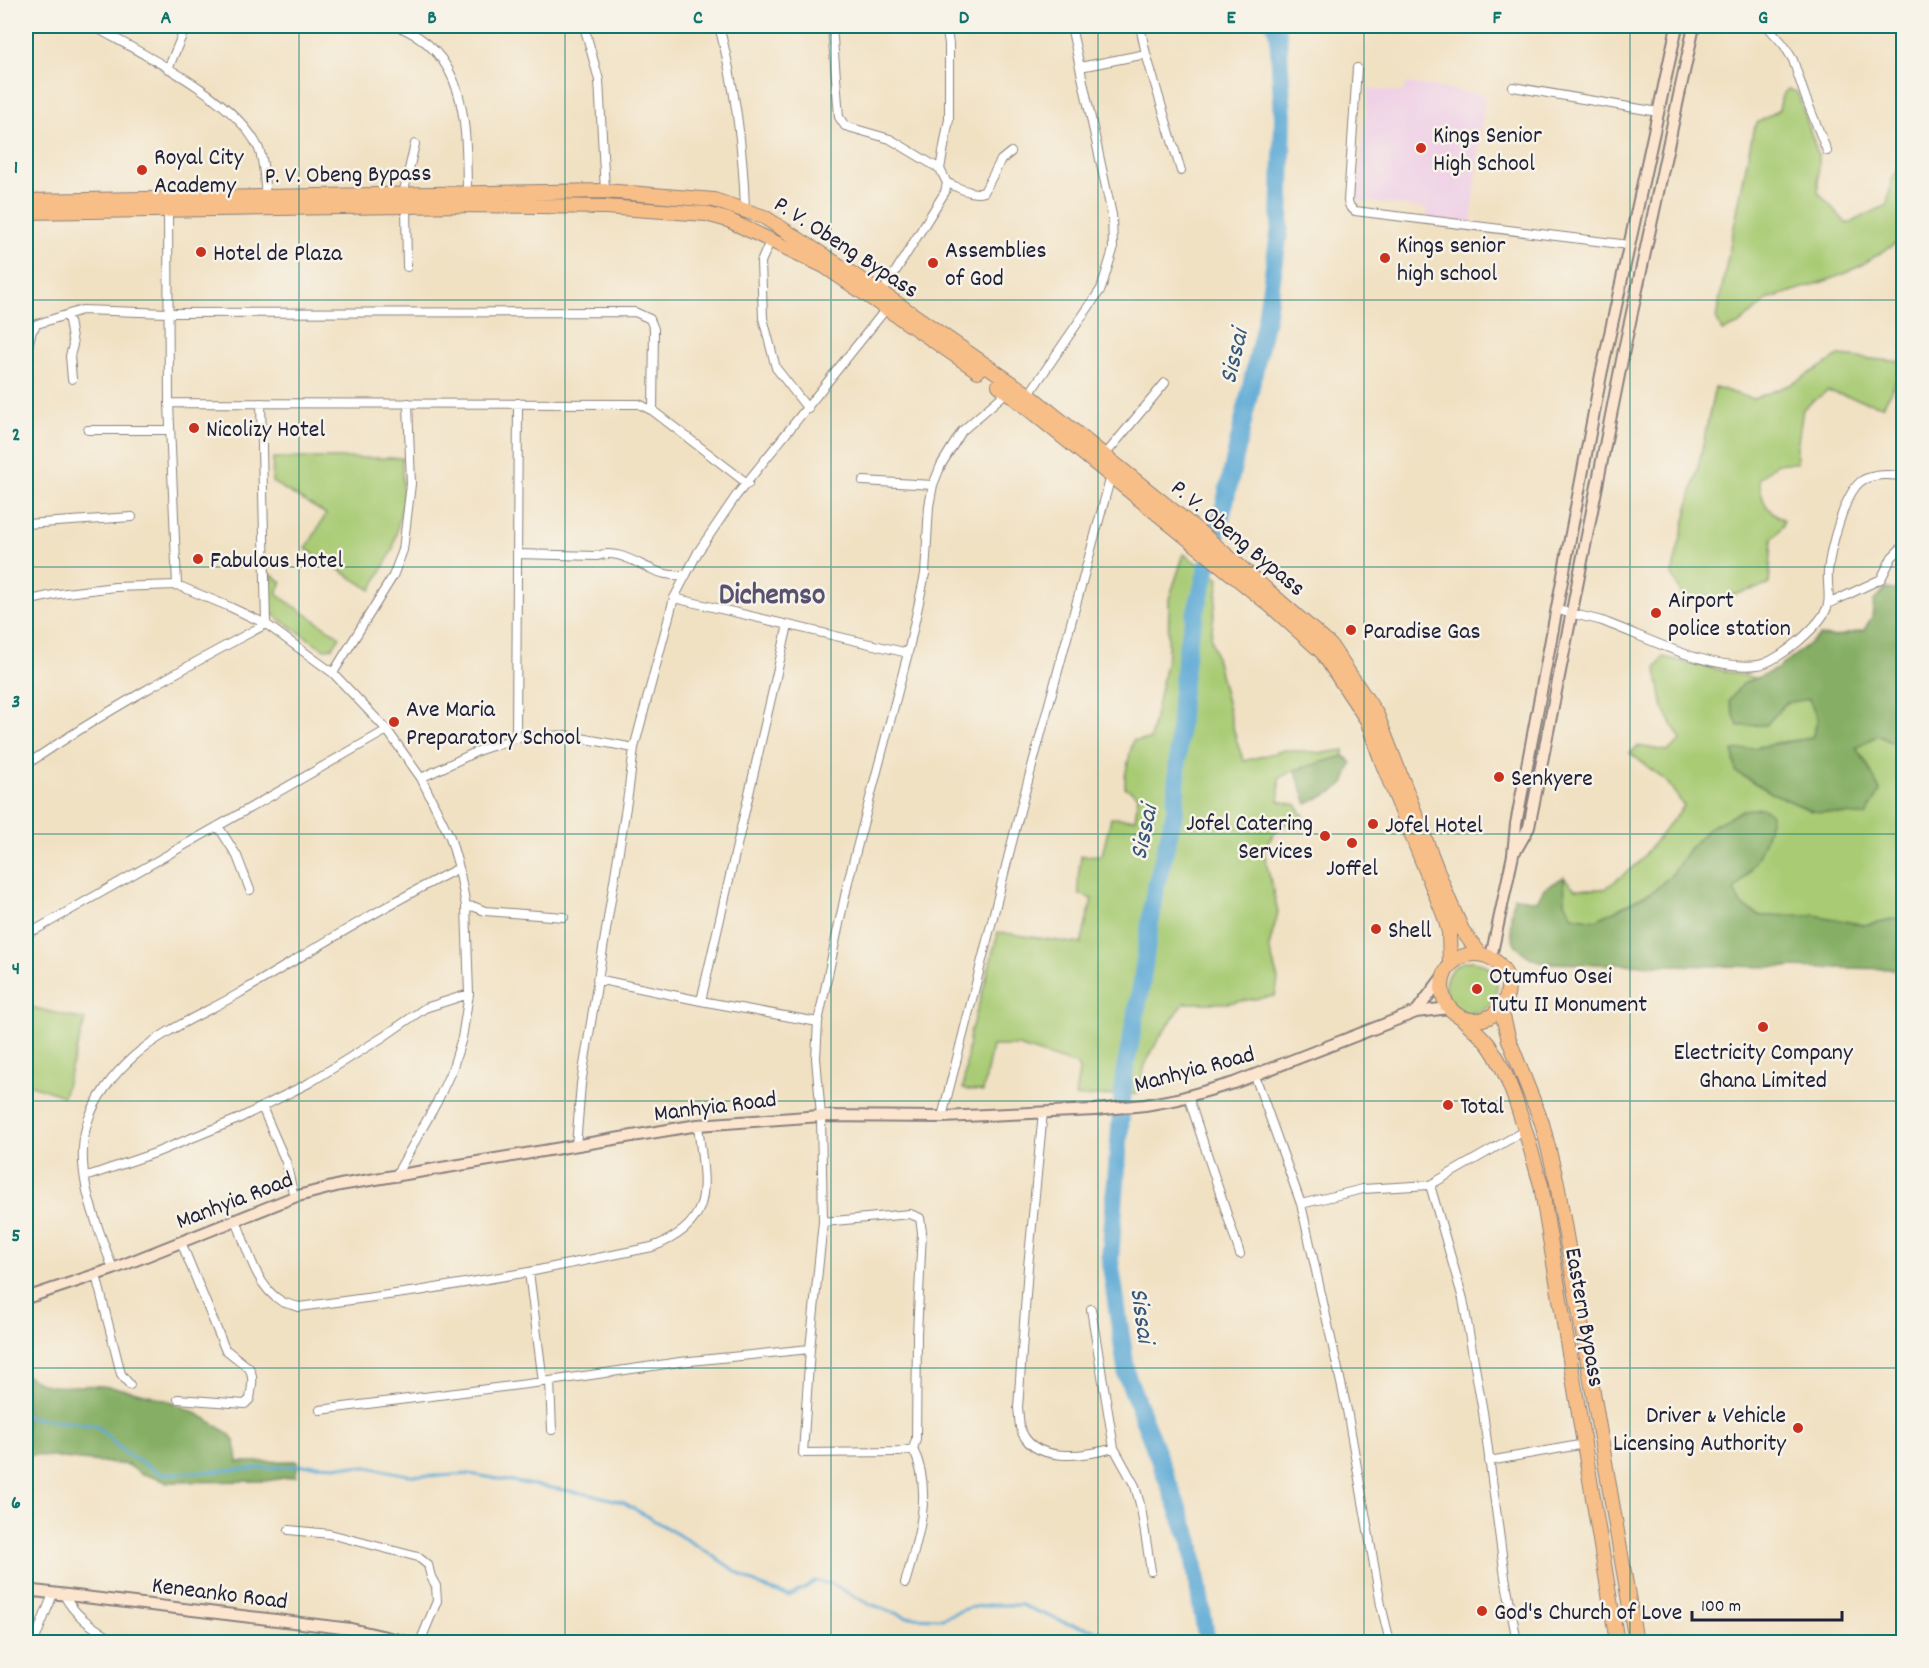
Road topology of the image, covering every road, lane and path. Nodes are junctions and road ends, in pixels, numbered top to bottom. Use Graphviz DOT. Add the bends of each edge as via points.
graph roads {
  1 [pos="93,26"];
  2 [pos="186,26"];
  3 [pos="397,26"];
  4 [pos="584,26"];
  5 [pos="719,26"];
  6 [pos="832,26"];
  7 [pos="946,26"];
  8 [pos="1071,26"];
  9 [pos="1140,26"];
  10 [pos="1677,26"];
  11 [pos="1694,26"];
  12 [pos="1767,26"];
  13 [pos="1146,54"];
  14 [pos="1080,67"];
  15 [pos="1357,68"];
  16 [pos="168,69"];
  17 [pos="1513,87"];
  18 [pos="1658,112"];
  19 [pos="415,144"];
  20 [pos="1827,151"];
  21 [pos="1011,152"];
  22 [pos="940,169"];
  23 [pos="1181,171"];
  24 [pos="947,183"];
  25 [pos="605,191"];
  26 [pos="467,195"];
  27 [pos="266,197"];
  28 [pos="26,201"];
  29 [pos="405,201"];
  30 [pos="168,203"];
  31 [pos="745,209"];
  32 [pos="26,212"];
  33 [pos="771,239"];
  34 [pos="1629,245"];
  35 [pos="407,267"];
  36 [pos="882,294"];
  37 [pos="886,309"];
  38 [pos="168,313"];
  39 [pos="68,315"];
  40 [pos="72,379"];
  41 [pos="1165,383"];
  42 [pos="1008,391"];
  43 [pos="1026,399"];
  44 [pos="169,402"];
  45 [pos="261,403"];
  46 [pos="408,403"];
  47 [pos="518,403"];
  48 [pos="26,404"];
  49 [pos="808,409"];
  50 [pos="652,411"];
  51 [pos="88,430"];
  52 [pos="170,430"];
  53 [pos="1106,455"];
  54 [pos="1111,476"];
  55 [pos="1904,477"];
  56 [pos="863,481"];
  57 [pos="748,484"];
  58 [pos="933,485"];
  59 [pos="132,517"];
  60 [pos="26,524"];
  61 [pos="1204,544"];
  62 [pos="1904,545"];
  63 [pos="517,554"];
  64 [pos="1218,556"];
  65 [pos="686,575"];
  66 [pos="177,585"];
  67 [pos="674,598"];
  68 [pos="26,601"];
  69 [pos="1828,604"];
  70 [pos="1558,610"];
  71 [pos="1572,614"];
  72 [pos="266,624"];
  73 [pos="788,625"];
  74 [pos="908,653"];
  75 [pos="333,673"];
  76 [pos="387,730"];
  77 [pos="516,738"];
  78 [pos="634,748"];
  79 [pos="26,765"];
  80 [pos="422,778"];
  81 [pos="218,826"];
  82 [pos="1513,855"];
  83 [pos="459,868"];
  84 [pos="250,890"];
  85 [pos="466,906"];
  86 [pos="564,917"];
  87 [pos="26,933"];
  88 [pos="1485,956"];
  89 [pos="1447,970"];
  90 [pos="597,979"];
  91 [pos="469,994"];
  92 [pos="701,1001"];
  93 [pos="1449,1008"];
  94 [pos="1501,1009"];
  95 [pos="1416,1012"];
  96 [pos="1462,1018"];
  97 [pos="818,1022"];
  98 [pos="1255,1076"];
  99 [pos="1188,1096"];
  100 [pos="262,1107"];
  101 [pos="1043,1112"];
  102 [pos="821,1116"];
  103 [pos="942,1117"];
  104 [pos="698,1125"];
  105 [pos="1524,1131"];
  106 [pos="576,1146"];
  107 [pos="85,1177"];
  108 [pos="395,1177"];
  109 [pos="1430,1185"];
  110 [pos="294,1197"];
  111 [pos="1301,1204"];
  112 [pos="236,1220"];
  113 [pos="824,1222"];
  114 [pos="182,1242"];
  115 [pos="1240,1254"];
  116 [pos="113,1269"];
  117 [pos="529,1272"];
  118 [pos="96,1275"];
  119 [pos="26,1299"];
  120 [pos="1091,1309"];
  121 [pos="810,1349"];
  122 [pos="546,1382"];
  123 [pos="130,1385"];
  124 [pos="178,1399"];
  125 [pos="320,1410"];
  126 [pos="552,1430"];
  127 [pos="1585,1444"];
  128 [pos="1114,1448"];
  129 [pos="913,1449"];
  130 [pos="1489,1461"];
  131 [pos="289,1530"];
  132 [pos="1151,1571"];
  133 [pos="905,1582"];
  134 [pos="26,1590"];
  135 [pos="59,1594"];
  136 [pos="351,1629"];
  137 [pos="34,1642"];
  138 [pos="116,1642"];
  139 [pos="353,1642"];
  140 [pos="408,1642"];
  141 [pos="420,1642"];
  142 [pos="1390,1642"];
  143 [pos="1517,1642"];
  144 [pos="1617,1642"];
  145 [pos="1636,1642"];
  1 -- 16 [label="street"];
  2 -- 16 [label="street"];
  3 -- 26 [label="street" via="413,32 436,50 459,91 466,133"];
  4 -- 25 [label="street" via="599,80"];
  5 -- 31 [label="street" via="739,128"];
  6 -- 22 [label="street" via="840,117 845,126 890,139"];
  7 -- 22 [label="street" via="949,119"];
  8 -- 14 [label="street"];
  9 -- 13 [label="street"];
  10 -- 18 [label="street"];
  11 -- 71 [label="street"];
  12 -- 20 [label="street" via="1793,60"];
  13 -- 14 [label="street"];
  13 -- 23 [label="street"];
  14 -- 43 [label="street" via="1112,215 1113,250 1101,289"];
  15 -- 34 [label="street" via="1348,201 1355,211"];
  16 -- 27 [label="street" via="206,92 238,121 257,147"];
  17 -- 18 [label="street"];
  18 -- 34 [label="street"];
  19 -- 29 [label="street"];
  21 -- 24 [label="street" via="1001,160 984,192 973,193"];
  22 -- 24 [label="street"];
  24 -- 36 [label="street"];
  25 -- 26 [label="highway, P. V. Obeng Bypass"];
  25 -- 31 [label="highway, P. V. Obeng Bypass" via="714,200"];
  26 -- 29 [label="highway, P. V. Obeng Bypass"];
  27 -- 29 [label="highway, P. V. Obeng Bypass"];
  27 -- 30 [label="highway, P. V. Obeng Bypass"];
  28 -- 30 [label="highway, P. V. Obeng Bypass"];
  29 -- 30 [label="highway, P. V. Obeng Bypass"];
  29 -- 33 [label="highway, P. V. Obeng Bypass" via="706,214"];
  29 -- 35 [label="street"];
  30 -- 32 [label="highway, P. V. Obeng Bypass"];
  30 -- 38 [label="street"];
  31 -- 36 [label="highway, P. V. Obeng Bypass" via="764,217"];
  33 -- 37 [label="highway, P. V. Obeng Bypass" via="824,266"];
  33 -- 49 [label="street" via="761,262 763,318 776,368"];
  34 -- 70 [label="street"];
  36 -- 43 [label="highway, P. V. Obeng Bypass"];
  37 -- 42 [label="highway, P. V. Obeng Bypass"];
  37 -- 49 [label="street"];
  38 -- 39 [label="street" via="82,310"];
  38 -- 44 [label="street"];
  38 -- 50 [label="street" via="635,312 650,319 654,329"];
  39 -- 40 [label="street" via="73,345"];
  39 -- 48 [label="street" via="37,324 32,331"];
  41 -- 53 [label="street"];
  42 -- 43 [label="highway, P. V. Obeng Bypass"];
  42 -- 58 [label="street" via="962,431"];
  43 -- 53 [label="highway, P. V. Obeng Bypass"];
  43 -- 54 [label="highway, P. V. Obeng Bypass"];
  44 -- 45 [label="street"];
  44 -- 52 [label="street"];
  45 -- 46 [label="street"];
  45 -- 72 [label="street"];
  46 -- 47 [label="street"];
  46 -- 75 [label="street" via="411,484 403,550 393,576"];
  47 -- 50 [label="street" via="639,404"];
  47 -- 63 [label="street"];
  49 -- 57 [label="street"];
  50 -- 57 [label="street"];
  51 -- 52 [label="street"];
  52 -- 66 [label="street"];
  53 -- 61 [label="highway, P. V. Obeng Bypass"];
  54 -- 61 [label="highway, P. V. Obeng Bypass"];
  54 -- 103 [label="street"];
  55 -- 69 [label="street" via="1863,480 1847,502 1828,570"];
  56 -- 58 [label="street"];
  57 -- 65 [label="street" via="736,496"];
  58 -- 74 [label="street" via="925,574"];
  59 -- 60 [label="street"];
  61 -- 64 [label="highway, P. V. Obeng Bypass"];
  62 -- 69 [label="street" via="1892,557 1881,579"];
  63 -- 65 [label="street" via="615,554 666,574"];
  63 -- 77 [label="street"];
  64 -- 88 [label="highway, P. V. Obeng Bypass" via="1330,645 1377,715 1462,930"];
  64 -- 89 [label="highway, P. V. Obeng Bypass" via="1322,652 1367,720 1444,915 1449,932"];
  65 -- 67 [label="street"];
  66 -- 68 [label="street" via="92,590"];
  66 -- 72 [label="street"];
  67 -- 73 [label="street"];
  67 -- 78 [label="street"];
  69 -- 71 [label="street" via="1815,625 1784,654 1753,666 1721,664"];
  70 -- 71 [label="street"];
  70 -- 82 [label="street"];
  71 -- 82 [label="street" via="1529,827"];
  72 -- 75 [label="street"];
  72 -- 79 [label="street" via="172,675"];
  73 -- 74 [label="street"];
  73 -- 92 [label="street"];
  74 -- 97 [label="street" via="848,882"];
  75 -- 76 [label="street"];
  76 -- 80 [label="street"];
  76 -- 81 [label="street"];
  77 -- 78 [label="street" via="565,735"];
  77 -- 80 [label="street" via="480,750"];
  78 -- 90 [label="street"];
  80 -- 83 [label="street" via="450,837"];
  81 -- 84 [label="street" via="237,856"];
  81 -- 87 [label="street"];
  82 -- 88 [label="street"];
  83 -- 85 [label="street"];
  83 -- 107 [label="street" via="404,895 168,1032 133,1057 106,1086 87,1123 83,1144"];
  85 -- 86 [label="street"];
  85 -- 91 [label="street"];
  88 -- 89 [label="highway" via="1467,955"];
  88 -- 94 [label="highway" via="1499,963 1507,976 1509,991"];
  89 -- 93 [label="highway" via="1441,986"];
  89 -- 95 [label="street"];
  90 -- 92 [label="street"];
  90 -- 106 [label="street"];
  91 -- 100 [label="street" via="425,1008 309,1083"];
  91 -- 108 [label="street" via="453,1067"];
  92 -- 97 [label="street"];
  93 -- 95 [label="street, Manhyia Road"];
  93 -- 96 [label="highway"];
  94 -- 96 [label="highway" via="1476,1021"];
  94 -- 145 [label="highway, Eastern Bypass" via="1542,1123 1557,1183"];
  95 -- 98 [label="street, Manhyia Road"];
  96 -- 105 [label="highway, Eastern Bypass" via="1488,1044 1500,1065"];
  97 -- 102 [label="street" via="816,1058"];
  98 -- 99 [label="street, Manhyia Road"];
  98 -- 111 [label="street"];
  99 -- 101 [label="street, Manhyia Road" via="1145,1105"];
  99 -- 115 [label="street"];
  100 -- 107 [label="street" via="155,1153"];
  100 -- 110 [label="street" via="286,1162"];
  101 -- 103 [label="street, Manhyia Road"];
  101 -- 128 [label="street" via="1027,1278 1018,1408 1021,1429 1031,1443 1059,1455"];
  102 -- 103 [label="street, Manhyia Road"];
  102 -- 104 [label="street, Manhyia Road"];
  102 -- 113 [label="street"];
  104 -- 106 [label="street, Manhyia Road"];
  104 -- 117 [label="street" via="703,1200 687,1228 652,1247"];
  105 -- 109 [label="street"];
  105 -- 127 [label="highway, Eastern Bypass" via="1541,1185"];
  106 -- 108 [label="street, Manhyia Road"];
  107 -- 116 [label="street" via="89,1203"];
  108 -- 110 [label="street, Manhyia Road"];
  109 -- 111 [label="street" via="1363,1189"];
  109 -- 130 [label="street" via="1463,1299"];
  110 -- 112 [label="street, Manhyia Road"];
  111 -- 142 [label="street" via="1347,1410"];
  112 -- 114 [label="street, Manhyia Road"];
  112 -- 117 [label="street" via="261,1282 281,1301 299,1307"];
  113 -- 121 [label="street"];
  113 -- 129 [label="street" via="910,1214 920,1218"];
  114 -- 116 [label="street, Manhyia Road"];
  114 -- 124 [label="street" via="225,1349 249,1368 252,1378 250,1399 245,1404"];
  116 -- 118 [label="street, Manhyia Road"];
  117 -- 122 [label="street"];
  118 -- 119 [label="street, Manhyia Road"];
  118 -- 123 [label="street" via="121,1374"];
  120 -- 128 [label="street"];
  121 -- 122 [label="street" via="680,1362"];
  121 -- 129 [label="street" via="803,1453"];
  122 -- 125 [label="street"];
  122 -- 126 [label="street"];
  127 -- 130 [label="street"];
  127 -- 144 [label="highway, Eastern Bypass"];
  128 -- 132 [label="street" via="1135,1486"];
  129 -- 133 [label="street" via="920,1462 923,1510"];
  130 -- 143 [label="street"];
  131 -- 141 [label="street" via="330,1534 418,1557 428,1565 437,1601"];
  134 -- 135 [label="street, Keneanko Road"];
  135 -- 136 [label="street, Keneanko Road"];
  135 -- 137 [label="street"];
  135 -- 138 [label="street" via="77,1614"];
  136 -- 139 [label="street"];
  136 -- 140 [label="street, Keneanko Road"];
}
